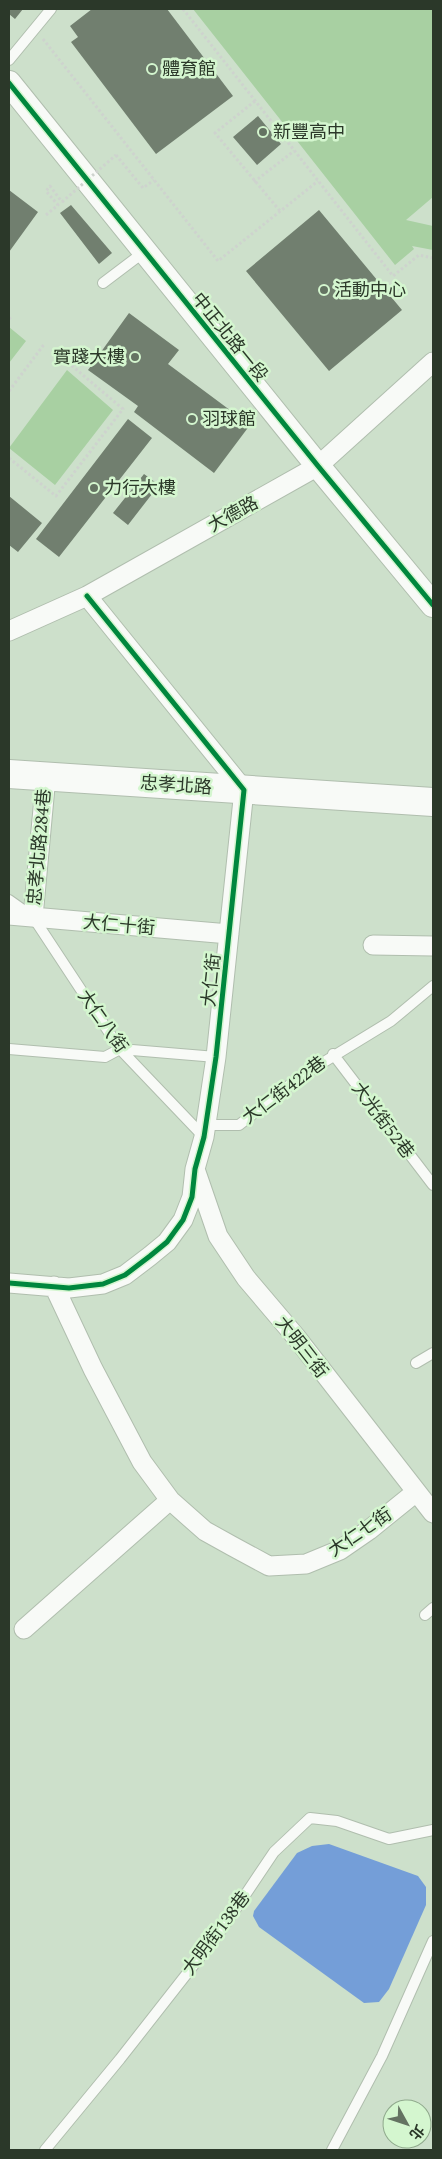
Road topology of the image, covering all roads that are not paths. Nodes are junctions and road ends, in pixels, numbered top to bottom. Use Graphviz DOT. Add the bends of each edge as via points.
graph roads {
  1 [pos="51,9"];
  2 [pos="9,60"];
  3 [pos="9,83"];
  4 [pos="144,252"];
  5 [pos="103,283"];
  6 [pos="433,362"];
  7 [pos="318,466"];
  8 [pos="87,596"];
  9 [pos="433,605"];
  10 [pos="9,631"];
  11 [pos="9,774"];
  12 [pos="46,776"];
  13 [pos="244,790"];
  14 [pos="433,802"];
  15 [pos="9,900"];
  16 [pos="9,915"];
  17 [pos="33,917"];
  18 [pos="230,934"];
  19 [pos="373,945"];
  20 [pos="433,946"];
  21 [pos="433,986"];
  22 [pos="120,1048"];
  23 [pos="9,1049"];
  24 [pos="333,1054"];
  25 [pos="216,1057"];
  26 [pos="205,1131"];
  27 [pos="195,1169"];
  28 [pos="433,1185"];
  29 [pos="9,1283"];
  30 [pos="54,1286"];
  31 [pos="433,1353"];
  32 [pos="416,1363"];
  33 [pos="416,1492"];
  34 [pos="170,1500"];
  35 [pos="433,1513"];
  36 [pos="433,1608"];
  37 [pos="424,1615"];
  38 [pos="24,1629"];
  39 [pos="433,1830"];
  40 [pos="433,1941"];
  41 [pos="45,2150"];
  42 [pos="332,2150"];
  1 -- 2 [label="lane"];
  3 -- 4 [label="street, 中正北路一段"];
  4 -- 5 [label="lane"];
  4 -- 7 [label="street, 中正北路一段"];
  6 -- 7 [label="street, 大德路"];
  7 -- 8 [label="street, 大德路"];
  7 -- 9 [label="street, 中正北路一段"];
  8 -- 10 [label="street, 大德路"];
  8 -- 13 [label="street"];
  11 -- 12 [label="main road, 忠孝北路"];
  12 -- 13 [label="main road, 忠孝北路"];
  12 -- 17 [label="street, 忠孝北路284巷"];
  13 -- 14 [label="main road, 忠孝北路"];
  13 -- 18 [label="street, 大仁街"];
  15 -- 17 [label="lane, 大仁八街"];
  16 -- 17 [label="street, 大仁十街"];
  17 -- 18 [label="street, 大仁十街"];
  17 -- 22 [label="lane, 大仁八街"];
  18 -- 25 [label="street, 大仁街"];
  19 -- 20 [label="street"];
  21 -- 24 [label="lane, 大仁街422巷" via="391,1021"];
  22 -- 23 [label="lane" via="105,1057"];
  22 -- 25 [label="lane"];
  22 -- 26 [label="lane, 大仁八街"];
  24 -- 26 [label="lane, 大仁街422巷" via="239,1125"];
  24 -- 28 [label="lane, 大光街52巷"];
  25 -- 26 [label="street, 大仁街"];
  26 -- 27 [label="street, 大仁街"];
  27 -- 30 [label="street, 大仁街" via="192,1197 183,1220 150,1256 125,1275 103,1284 70,1288"];
  27 -- 33 [label="street, 大明三街" via="218,1236 246,1278"];
  29 -- 30 [label="street, 大仁街"];
  30 -- 34 [label="street, 大仁七街" via="142,1462"];
  31 -- 32 [label="lane"];
  33 -- 34 [label="street, 大仁七街" via="340,1550 306,1564 269,1566 205,1530"];
  33 -- 35 [label="street, 大明三街"];
  34 -- 38 [label="street"];
  36 -- 37 [label="lane"];
  39 -- 41 [label="lane, 大明街138巷" via="389,1839 337,1821 310,1818 274,1852 225,1925"];
  40 -- 42 [label="lane" via="382,2056"];
}
